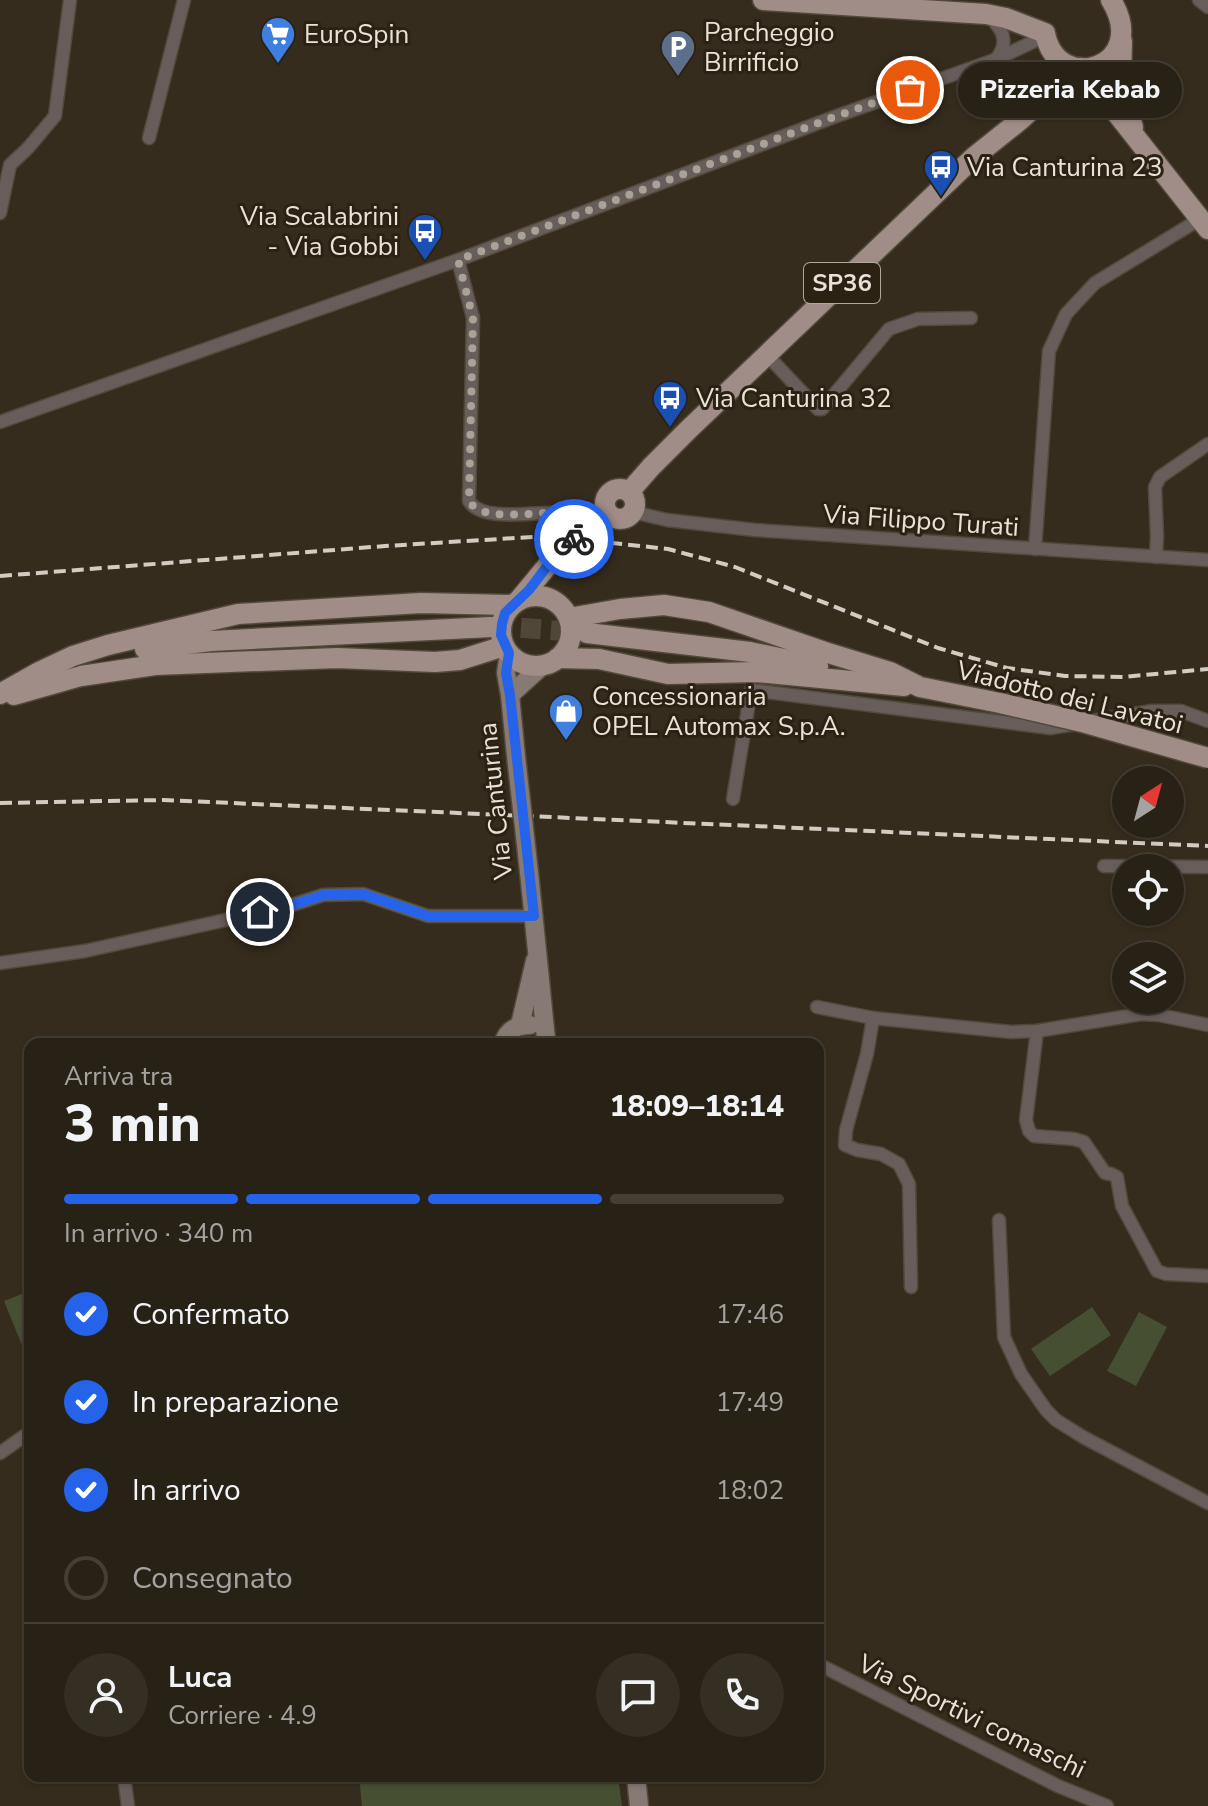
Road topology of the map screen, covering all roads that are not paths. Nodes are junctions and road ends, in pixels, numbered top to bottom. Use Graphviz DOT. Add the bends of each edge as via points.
graph roads {
  1 [pos="70,0"];
  2 [pos="184,0"];
  3 [pos="763,0"];
  4 [pos="1199,0"];
  5 [pos="1112,2"];
  6 [pos="1208,7"];
  7 [pos="986,14"];
  8 [pos="1122,33"];
  9 [pos="1045,35"];
  10 [pos="997,59"];
  11 [pos="1071,70"];
  12 [pos="149,138"];
  13 [pos="1138,142"];
  14 [pos="0,213"];
  15 [pos="1204,224"];
  16 [pos="458,260"];
  17 [pos="971,318"];
  18 [pos="767,355"];
  19 [pos="0,422"];
  20 [pos="1208,444"];
  21 [pos="630,491"];
  22 [pos="633,512"];
  23 [pos="593,520"];
  24 [pos="1035,549"];
  25 [pos="1156,557"];
  26 [pos="1208,560"];
  27 [pos="548,565"];
  28 [pos="555,601"];
  29 [pos="516,602"];
  30 [pos="569,618"];
  31 [pos="491,627"];
  32 [pos="587,633"];
  33 [pos="507,649"];
  34 [pos="550,662"];
  35 [pos="77,666"];
  36 [pos="920,687"];
  37 [pos="0,695"];
  38 [pos="510,695"];
  39 [pos="1208,721"];
  40 [pos="1208,758"];
  41 [pos="733,799"];
  42 [pos="1104,866"];
  43 [pos="1208,867"];
  44 [pos="534,916"];
  45 [pos="538,949"];
  46 [pos="0,963"];
  47 [pos="817,1007"];
  48 [pos="873,1018"];
  49 [pos="520,1025"];
  50 [pos="1208,1025"];
  51 [pos="1037,1031"];
  52 [pos="505,1038"];
  53 [pos="545,1038"];
  54 [pos="547,1038"];
  55 [pos="999,1220"];
  56 [pos="1208,1276"];
  57 [pos="911,1287"];
  58 [pos="24,1436"];
  59 [pos="0,1453"];
  60 [pos="1208,1503"];
  61 [pos="824,1667"];
  62 [pos="125,1782"];
  63 [pos="637,1782"];
  64 [pos="128,1806"];
  65 [pos="639,1806"];
  66 [pos="1107,1806"];
  1 -- 14 [label="street" via="55,116 10,165"];
  2 -- 12 [label="street"];
  3 -- 7 [label="main road"];
  4 -- 6 [label="street"];
  5 -- 8 [label="main road"];
  7 -- 9 [label="main road"];
  7 -- 10 [label="street" via="1004,38"];
  8 -- 11 [label="main road" via="1119,46 1102,64"];
  8 -- 13 [label="main road" via="1121,83"];
  9 -- 10 [label="street"];
  9 -- 11 [label="main road" via="1051,51"];
  10 -- 16 [label="street"];
  11 -- 13 [label="main road"];
  11 -- 18 [label="main road, SP36"];
  13 -- 15 [label="main road"];
  15 -- 24 [label="street" via="1095,283 1066,314 1049,351"];
  16 -- 19 [label="street"];
  16 -- 23 [label="street" via="473,318 469,501 482,512"];
  17 -- 18 [label="street" via="918,319 889,329 822,409"];
  18 -- 21 [label="main road, SP36"];
  20 -- 25 [label="street" via="1160,477 1155,487"];
  21 -- 22 [label="main road"];
  21 -- 23 [label="main road" via="612,491"];
  22 -- 23 [label="main road" via="627,518"];
  22 -- 24 [label="street, Via Filippo Turati" via="770,531"];
  23 -- 27 [label="main road, bridge"];
  24 -- 25 [label="street, Via Filippo Turati"];
  25 -- 26 [label="street, Via Filippo Turati"];
  27 -- 28 [label="main road"];
  27 -- 29 [label="main road"];
  28 -- 29 [label="main road" via="537,596"];
  28 -- 30 [label="main road"];
  29 -- 33 [label="main road" via="502,624"];
  29 -- 35 [label="main road" via="238,614 108,645"];
  30 -- 34 [label="main road" via="566,650"];
  30 -- 36 [label="main road" via="664,605 709,612 890,672"];
  31 -- 35 [label="main road" via="211,641 157,647"];
  32 -- 36 [label="main road" via="750,652"];
  33 -- 34 [label="main road" via="523,664"];
  33 -- 35 [label="main road" via="447,661 337,658"];
  33 -- 38 [label="main road, Via Canturina"];
  34 -- 36 [label="main road" via="599,659 668,674 756,672"];
  34 -- 38 [label="main road, Via Canturina"];
  35 -- 37 [label="main road"];
  36 -- 40 [label="main road, Viadotto dei Lavatoi, bridge" via="1082,722"];
  38 -- 44 [label="main road, Via Canturina, bridge"];
  39 -- 41 [label="street" via="1181,711 1152,711 1050,728 751,690"];
  42 -- 43 [label="street"];
  44 -- 45 [label="main road, Via Canturina"];
  44 -- 46 [label="street" via="428,916 363,894 323,895 85,951"];
  45 -- 49 [label="main road, Via Canturina"];
  45 -- 54 [label="main road, Via Canturina"];
  47 -- 48 [label="street"];
  48 -- 51 [label="street"];
  48 -- 57 [label="street" via="845,1145 899,1164 909,1184"];
  49 -- 52 [label="main road"];
  49 -- 53 [label="main road" via="531,1025"];
  50 -- 51 [label="street" via="1141,1014"];
  51 -- 56 [label="street" via="1029,1131 1084,1142 1105,1173 1117,1177 1122,1206 1157,1271"];
  55 -- 60 [label="street" via="1004,1337 1046,1410 1083,1437"];
  58 -- 59 [label="street"];
  61 -- 66 [label="street, Via Sportivi comaschi"];
  62 -- 64 [label="street"];
  63 -- 65 [label="main road"];
}
